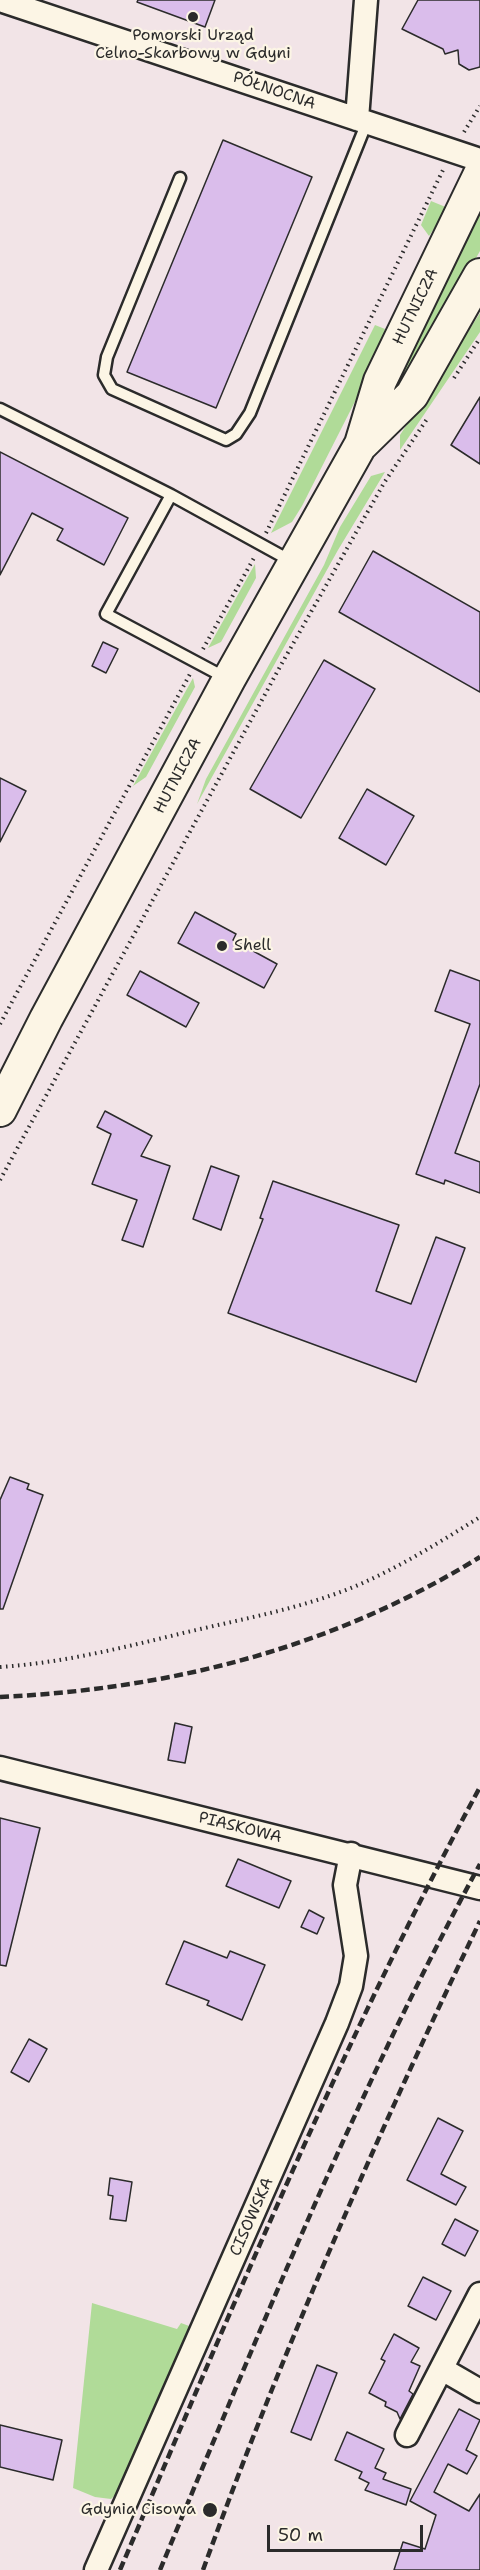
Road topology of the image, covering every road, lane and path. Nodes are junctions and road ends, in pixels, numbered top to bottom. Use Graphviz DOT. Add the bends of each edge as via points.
graph roads {
  1 [pos="0,0"];
  2 [pos="366,0"];
  3 [pos="480,106"];
  4 [pos="362,120"];
  5 [pos="463,135"];
  6 [pos="480,160"];
  7 [pos="444,169"];
  8 [pos="480,174"];
  9 [pos="180,178"];
  10 [pos="480,275"];
  11 [pos="480,338"];
  12 [pos="448,387"];
  13 [pos="0,410"];
  14 [pos="428,417"];
  15 [pos="361,444"];
  16 [pos="171,495"];
  17 [pos="260,545"];
  18 [pos="294,563"];
  19 [pos="196,662"];
  20 [pos="229,679"];
  21 [pos="0,1024"];
  22 [pos="0,1110"];
  23 [pos="0,1180"];
  24 [pos="480,1517"];
  25 [pos="0,1667"];
  26 [pos="0,1768"];
  27 [pos="351,1854"];
  28 [pos="480,1888"];
  29 [pos="480,2294"];
  30 [pos="442,2369"];
  31 [pos="480,2391"];
  32 [pos="408,2435"];
  33 [pos="96,2570"];
  1 -- 4 [label="street, PÓŁNOCNA"];
  2 -- 4 [label="street"];
  3 -- 5 [label="path"];
  4 -- 6 [label="street, PÓŁNOCNA"];
  4 -- 9 [label="lane" via="250,413 236,434 226,440 112,389 104,375 107,357"];
  7 -- 17 [label="path"];
  8 -- 15 [label="main road, HUTNICZA" via="380,381"];
  10 -- 15 [label="main road, HUTNICZA" via="412,395"];
  11 -- 12 [label="path"];
  13 -- 16 [label="lane"];
  14 -- 23 [label="path" via="384,483 281,665"];
  15 -- 18 [label="main road, HUTNICZA"];
  16 -- 17 [label="lane"];
  16 -- 19 [label="lane" via="106,614"];
  17 -- 18 [label="lane"];
  17 -- 19 [label="path"];
  18 -- 20 [label="main road, HUTNICZA"];
  19 -- 20 [label="lane"];
  19 -- 21 [label="path"];
  20 -- 22 [label="main road, HUTNICZA"];
  24 -- 25 [label="path" via="401,1564 329,1596 123,1648 65,1660"];
  26 -- 27 [label="street, PIASKOWA"];
  27 -- 28 [label="street, PIASKOWA"];
  27 -- 33 [label="street, CISOWSKA" via="345,1886 356,1956 348,1995"];
  29 -- 30 [label="street"];
  30 -- 31 [label="street"];
  30 -- 32 [label="street"];
}
